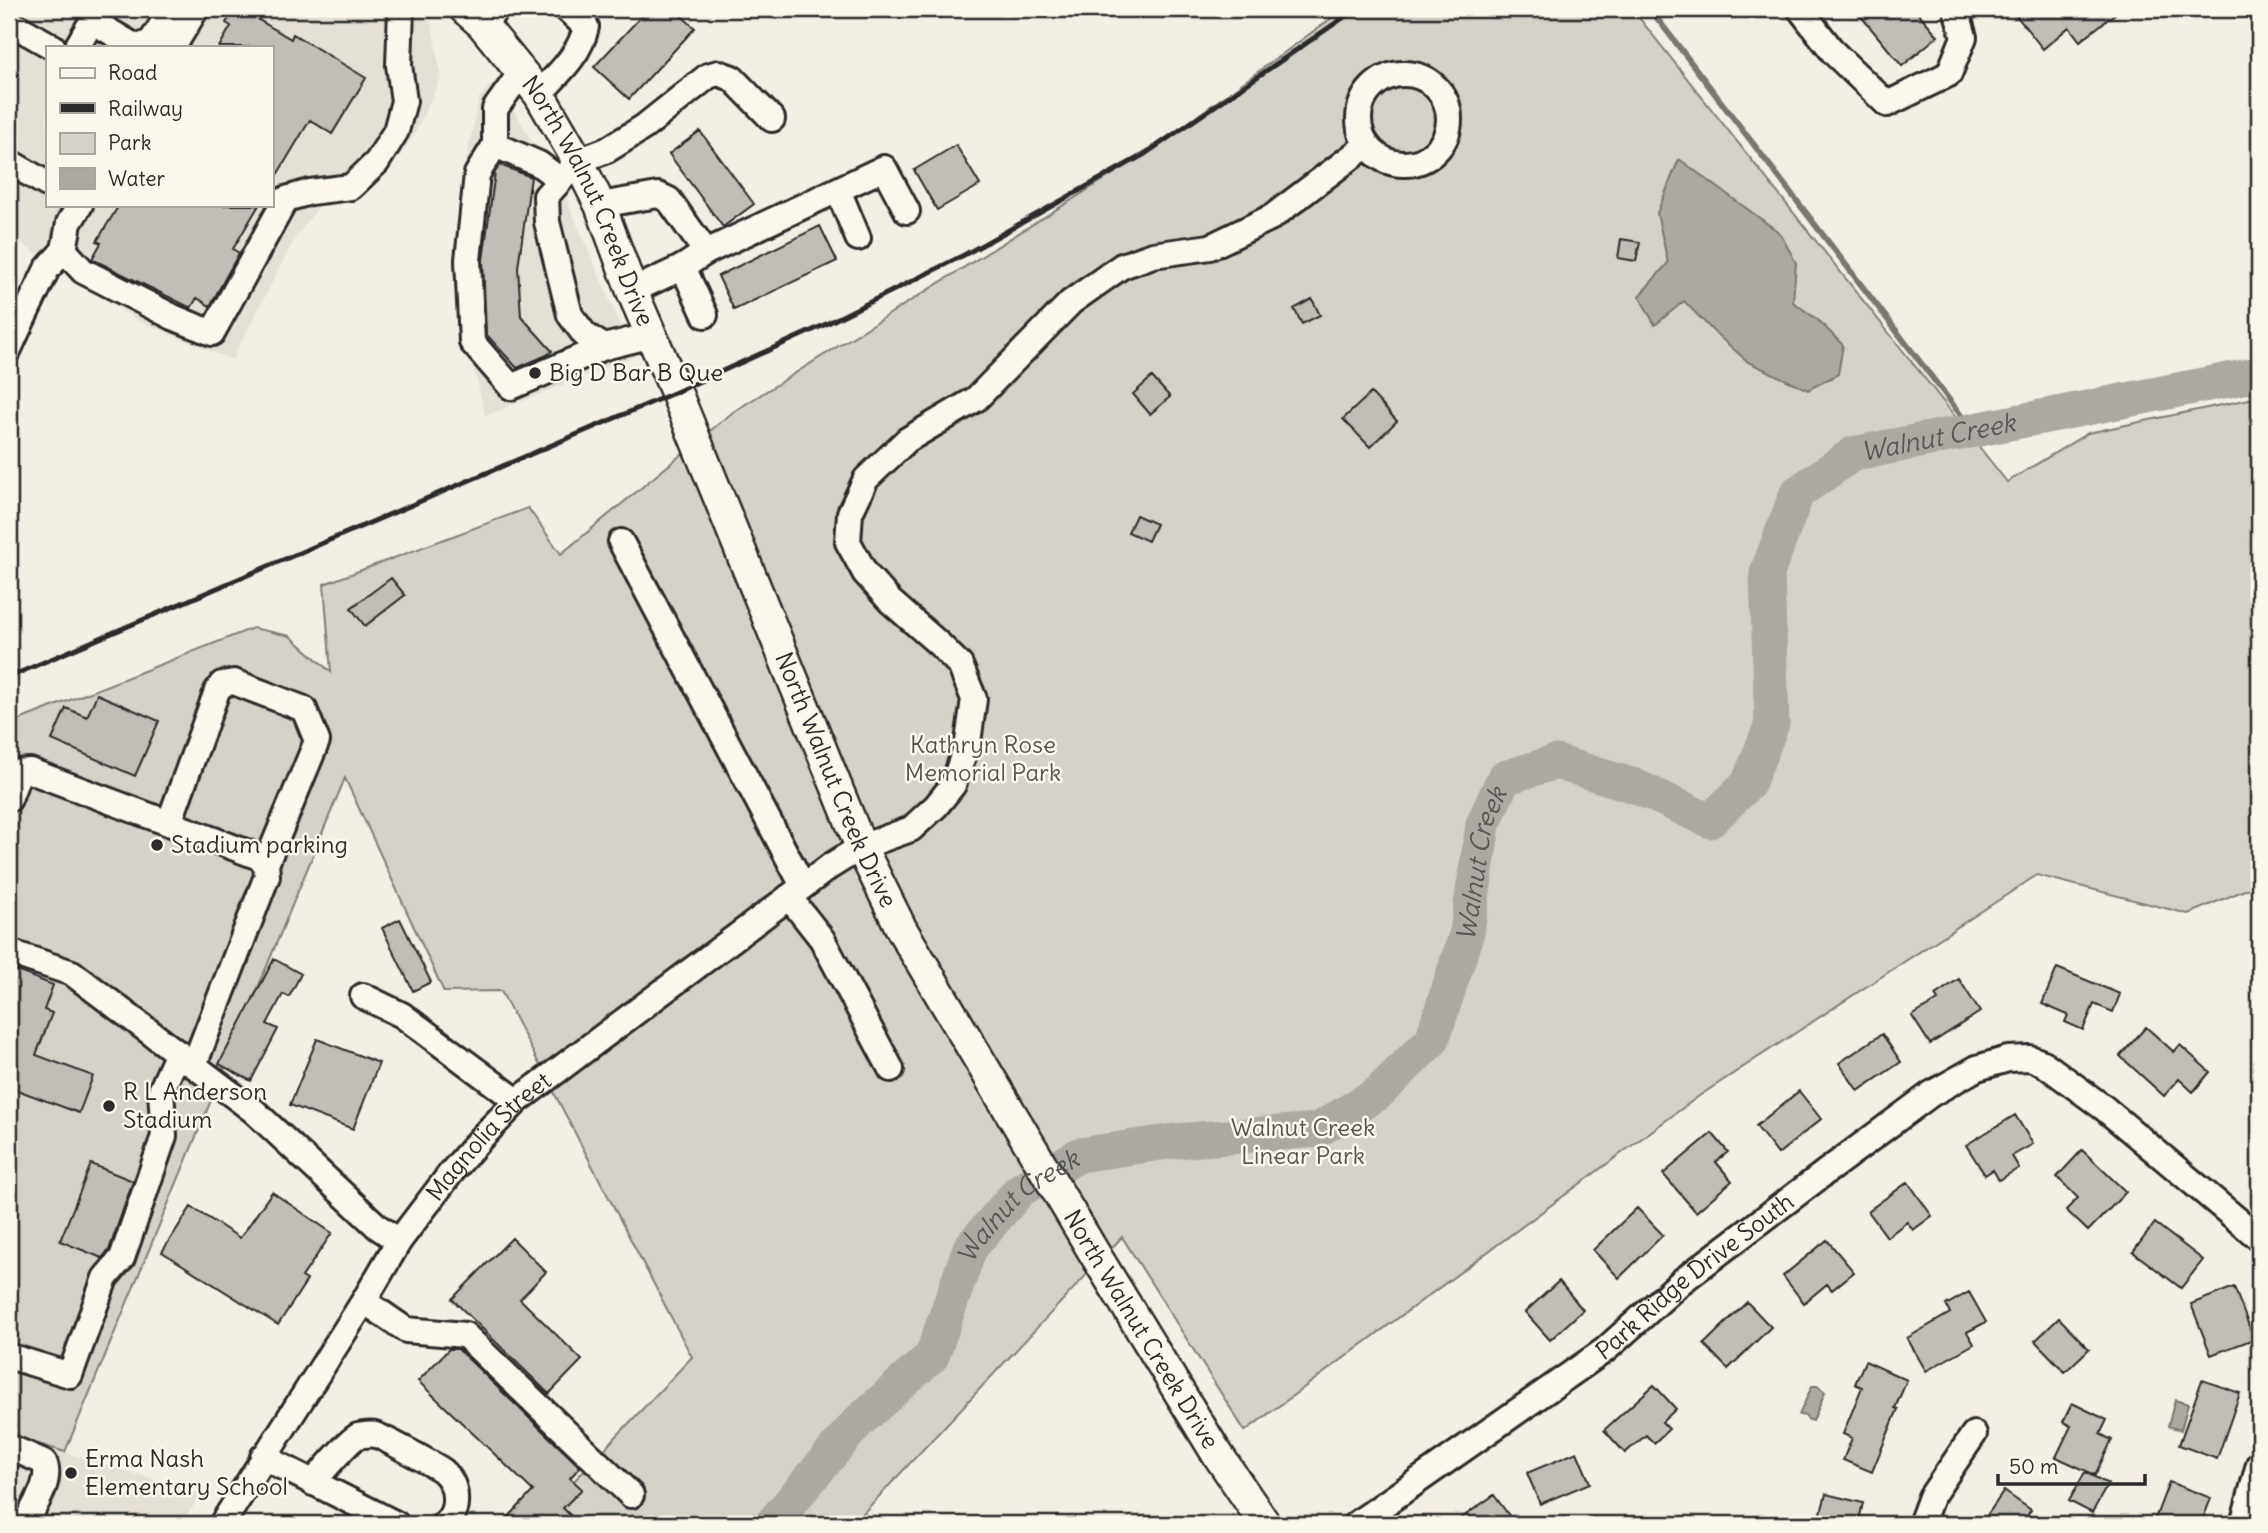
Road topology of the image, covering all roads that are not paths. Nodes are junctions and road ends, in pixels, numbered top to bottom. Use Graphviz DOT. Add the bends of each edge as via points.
graph roads {
  1 [pos="172,9"];
  2 [pos="196,9"];
  3 [pos="401,9"];
  4 [pos="566,9"];
  5 [pos="1800,9"];
  6 [pos="1956,9"];
  7 [pos="481,14"];
  8 [pos="96,15"];
  9 [pos="9,22"];
  10 [pos="51,46"];
  11 [pos="78,46"];
  12 [pos="136,46"];
  13 [pos="140,46"];
  14 [pos="174,46"];
  15 [pos="531,82"];
  16 [pos="772,119"];
  17 [pos="495,145"];
  18 [pos="1367,145"];
  19 [pos="9,162"];
  20 [pos="569,170"];
  21 [pos="46,183"];
  22 [pos="838,190"];
  23 [pos="600,205"];
  24 [pos="79,206"];
  25 [pos="907,211"];
  26 [pos="858,238"];
  27 [pos="64,250"];
  28 [pos="706,252"];
  29 [pos="683,267"];
  30 [pos="632,291"];
  31 [pos="705,315"];
  32 [pos="14,324"];
  33 [pos="652,335"];
  34 [pos="604,347"];
  35 [pos="9,349"];
  36 [pos="621,542"];
  37 [pos="14,774"];
  38 [pos="9,799"];
  39 [pos="170,823"];
  40 [pos="862,847"];
  41 [pos="266,864"];
  42 [pos="796,891"];
  43 [pos="9,952"];
  44 [pos="363,996"];
  45 [pos="186,1059"];
  46 [pos="891,1069"];
  47 [pos="517,1101"];
  48 [pos="2259,1238"];
  49 [pos="399,1241"];
  50 [pos="364,1301"];
  51 [pos="9,1358"];
  52 [pos="1974,1434"];
  53 [pos="9,1447"];
  54 [pos="263,1457"];
  55 [pos="2259,1464"];
  56 [pos="313,1483"];
  57 [pos="631,1494"];
  58 [pos="25,1524"];
  59 [pos="222,1524"];
  60 [pos="396,1524"];
  61 [pos="444,1524"];
  62 [pos="1265,1524"];
  63 [pos="1356,1524"];
  64 [pos="1921,1524"];
  65 [pos="2243,1524"];
  1 -- 13 [label="street" via="151,42"];
  2 -- 14 [label="street"];
  3 -- 27 [label="street" via="399,65 404,101 396,131 377,162 351,187 286,199 212,333 83,271"];
  4 -- 15 [label="street" via="586,27 583,38 567,65"];
  5 -- 6 [label="street" via="1833,53 1887,104 1950,74 1964,37"];
  7 -- 15 [label="main road, North Walnut Creek Drive"];
  8 -- 11 [label="street"];
  8 -- 12 [label="street"];
  9 -- 10 [label="street"];
  15 -- 17 [label="street" via="495,109"];
  15 -- 20 [label="main road, North Walnut Creek Drive"];
  16 -- 20 [label="street" via="732,78 719,73 708,76 644,127"];
  17 -- 20 [label="street" via="539,164"];
  17 -- 34 [label="street" via="477,174 468,260 472,342 511,387"];
  18 -- 40 [label="street, Magnolia Street" via="1272,218 1210,247 1153,255 1122,266 1071,302 976,399 907,440 866,480 850,513 848,542 865,573 890,601 960,666 974,699 968,742 953,785 911,829"];
  19 -- 21 [label="street"];
  20 -- 23 [label="main road, North Walnut Creek Drive"];
  20 -- 34 [label="street" via="546,196 547,222 570,316 584,335"];
  22 -- 25 [label="street" via="884,168"];
  22 -- 26 [label="street"];
  22 -- 28 [label="street"];
  23 -- 28 [label="street" via="658,195 669,200"];
  23 -- 30 [label="main road, North Walnut Creek Drive"];
  24 -- 27 [label="street" via="69,223"];
  27 -- 32 [label="street"];
  28 -- 29 [label="street"];
  29 -- 30 [label="street"];
  29 -- 31 [label="street"];
  30 -- 33 [label="main road, North Walnut Creek Drive"];
  32 -- 35 [label="street"];
  33 -- 34 [label="street"];
  33 -- 40 [label="main road, North Walnut Creek Drive"];
  36 -- 42 [label="street"];
  37 -- 38 [label="street"];
  37 -- 39 [label="street" via="30,771"];
  39 -- 41 [label="street" via="260,857"];
  39 -- 41 [label="street" via="222,684 234,682 304,709 317,740"];
  40 -- 42 [label="street, Magnolia Street"];
  40 -- 62 [label="main road, North Walnut Creek Drive" via="902,930 1006,1105 1214,1449"];
  41 -- 45 [label="street" via="267,876"];
  42 -- 46 [label="street"];
  42 -- 47 [label="street, Magnolia Street"];
  43 -- 45 [label="street" via="72,972"];
  44 -- 47 [label="street" via="402,1015"];
  45 -- 49 [label="street" via="254,1111 377,1227"];
  45 -- 51 [label="street" via="162,1091 164,1136 122,1258 105,1278 70,1375"];
  47 -- 49 [label="street, Magnolia Street"];
  48 -- 63 [label="street, Park Ridge Drive South" via="2043,1063 2008,1059 1977,1068 1931,1094 1827,1171 1682,1281 1605,1350"];
  49 -- 50 [label="street, Magnolia Street"];
  50 -- 54 [label="street, Magnolia Street"];
  50 -- 57 [label="street" via="406,1329 466,1335"];
  52 -- 64 [label="street" via="1931,1497"];
  53 -- 58 [label="street" via="44,1462 48,1469"];
  54 -- 56 [label="street"];
  54 -- 59 [label="street, Magnolia Street"];
  55 -- 65 [label="street"];
  56 -- 60 [label="street"];
  56 -- 61 [label="street" via="357,1436 374,1435 442,1471 452,1483 454,1511"];
}
